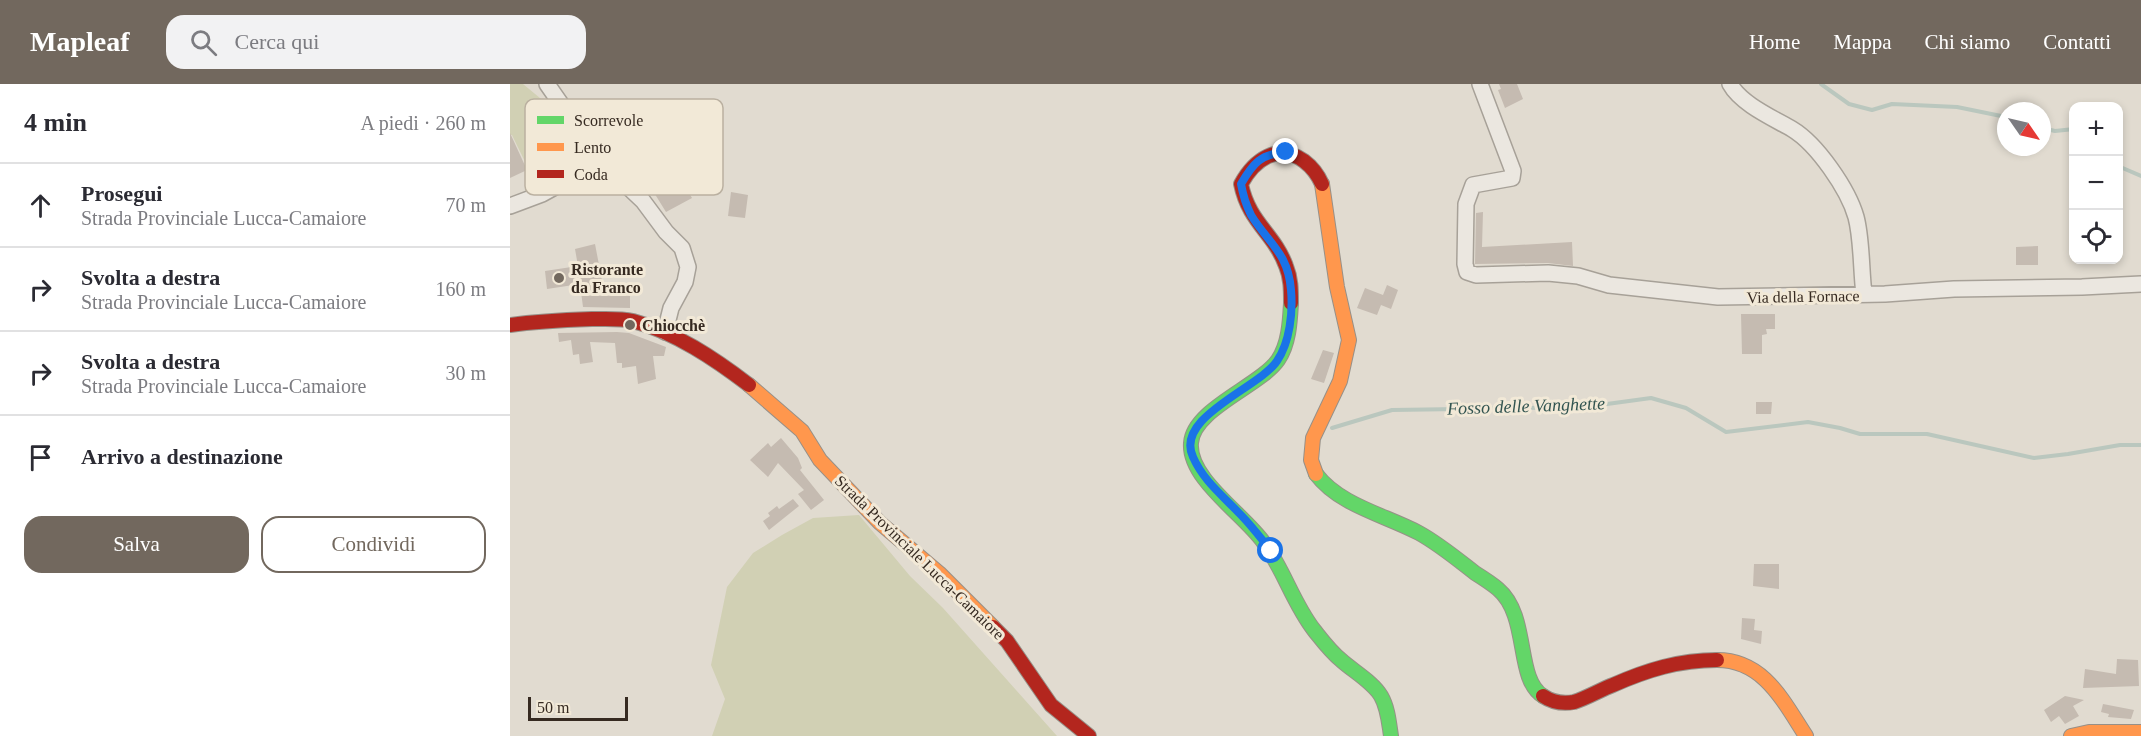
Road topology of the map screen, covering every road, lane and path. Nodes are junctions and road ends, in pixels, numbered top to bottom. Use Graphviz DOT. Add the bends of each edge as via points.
graph roads {
  1 [pos="548,84"];
  2 [pos="1480,84"];
  3 [pos="1730,84"];
  4 [pos="558,99"];
  5 [pos="540,195"];
  6 [pos="637,195"];
  7 [pos="510,207"];
  8 [pos="2141,284"];
  9 [pos="1864,294"];
  10 [pos="510,325"];
  11 [pos="664,332"];
  12 [pos="2141,732"];
  13 [pos="1089,736"];
  14 [pos="1391,736"];
  15 [pos="1806,736"];
  16 [pos="2071,736"];
  1 -- 4 [label="street"];
  2 -- 9 [label="street, Via della Fornace" via="1513,171 1512,178 1473,185 1466,204 1467,272 1548,273 1609,285 1718,297"];
  3 -- 9 [label="street" via="1741,98 1804,136 1849,198 1857,219"];
  5 -- 7 [label="street"];
  6 -- 11 [label="street" via="682,248 688,267"];
  8 -- 9 [label="street, Via della Fornace"];
  10 -- 11 [label="main road, Strada Provinciale Lucca-Camaiore" via="618,319"];
  11 -- 13 [label="main road, Strada Provinciale Lucca-Camaiore" via="730,370 802,431 844,487 1007,641 1051,705"];
  12 -- 16 [label="main road"];
  14 -- 15 [label="main road" via="1381,695 1316,634 1271,551 1202,474 1191,454 1193,432 1202,420 1260,378 1277,361 1286,342 1291,291 1287,266 1251,215 1241,184 1260,159 1273,153 1286,152 1301,158 1322,182 1349,342 1342,374 1312,444 1311,460 1317,476 1330,489 1424,536 1507,595 1516,611 1529,678 1546,701 1573,702 1655,666 1695,659 1731,661 1745,664 1772,687"];
}
